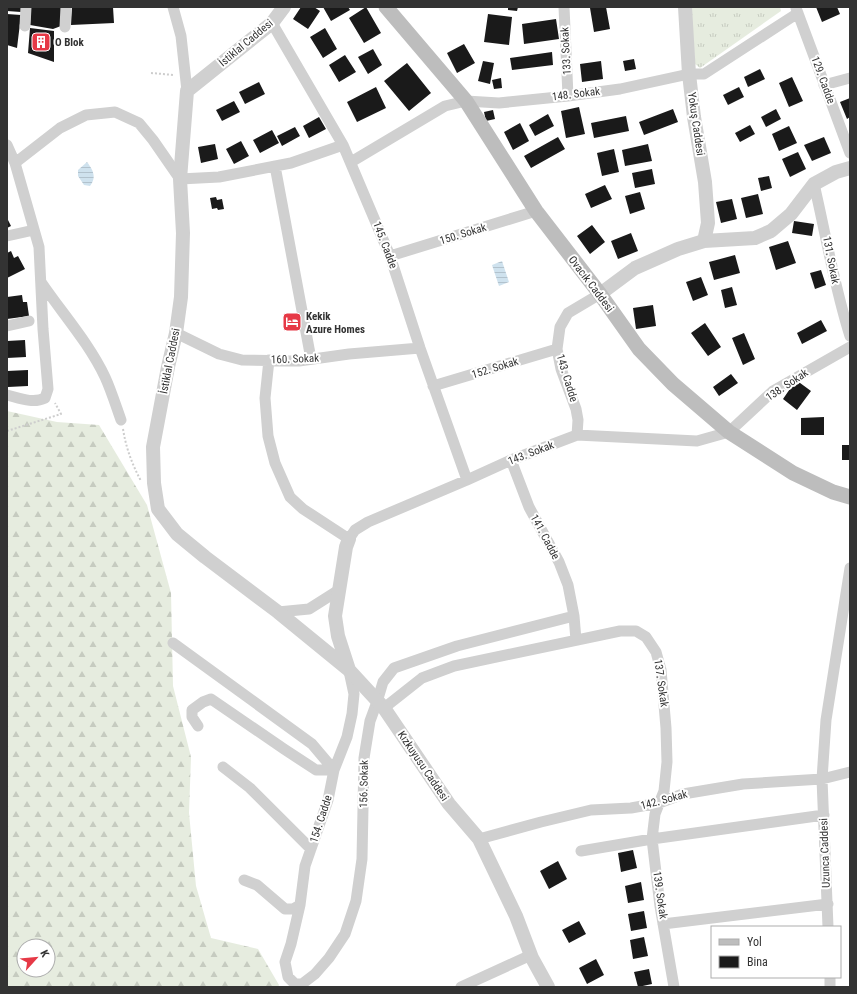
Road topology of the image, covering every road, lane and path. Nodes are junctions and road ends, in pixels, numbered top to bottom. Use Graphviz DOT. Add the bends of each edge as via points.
graph roads {
  1 [pos="26,7"];
  2 [pos="66,7"];
  3 [pos="173,7"];
  4 [pos="284,7"];
  5 [pos="564,7"];
  6 [pos="685,7"];
  7 [pos="391,10"];
  8 [pos="797,10"];
  9 [pos="272,23"];
  10 [pos="25,26"];
  11 [pos="65,27"];
  12 [pos="151,73"];
  13 [pos="689,74"];
  14 [pos="185,76"];
  15 [pos="850,78"];
  16 [pos="824,84"];
  17 [pos="187,91"];
  18 [pos="568,96"];
  19 [pos="466,101"];
  20 [pos="7,145"];
  21 [pos="343,145"];
  22 [pos="850,153"];
  23 [pos="351,162"];
  24 [pos="15,163"];
  25 [pos="274,166"];
  26 [pos="850,168"];
  27 [pos="180,179"];
  28 [pos="814,184"];
  29 [pos="536,211"];
  30 [pos="34,230"];
  31 [pos="7,236"];
  32 [pos="704,241"];
  33 [pos="390,256"];
  34 [pos="41,282"];
  35 [pos="600,294"];
  36 [pos="29,321"];
  37 [pos="7,326"];
  38 [pos="176,332"];
  39 [pos="850,336"];
  40 [pos="850,347"];
  41 [pos="420,348"];
  42 [pos="557,349"];
  43 [pos="311,359"];
  44 [pos="269,360"];
  45 [pos="433,386"];
  46 [pos="48,389"];
  47 [pos="7,395"];
  48 [pos="122,420"];
  49 [pos="7,431"];
  50 [pos="729,432"];
  51 [pos="577,435"];
  52 [pos="511,460"];
  53 [pos="467,480"];
  54 [pos="142,482"];
  55 [pos="850,497"];
  56 [pos="349,538"];
  57 [pos="850,568"];
  58 [pos="339,590"];
  59 [pos="278,612"];
  60 [pos="574,616"];
  61 [pos="576,640"];
  62 [pos="173,643"];
  63 [pos="349,670"];
  64 [pos="381,705"];
  65 [pos="198,726"];
  66 [pos="223,766"];
  67 [pos="334,770"];
  68 [pos="850,772"];
  69 [pos="822,779"];
  70 [pos="659,803"];
  71 [pos="824,815"];
  72 [pos="480,839"];
  73 [pos="652,839"];
  74 [pos="311,849"];
  75 [pos="581,851"];
  76 [pos="244,880"];
  77 [pos="828,904"];
  78 [pos="300,905"];
  79 [pos="663,924"];
  80 [pos="828,926"];
  81 [pos="531,955"];
  82 [pos="461,987"];
  83 [pos="548,987"];
  84 [pos="674,987"];
  1 -- 10 [label="street"];
  2 -- 11 [label="street"];
  3 -- 14 [label="street" via="181,36"];
  4 -- 9 [label="street, İstiklal Caddesi"];
  5 -- 18 [label="street, 133. Sokak"];
  6 -- 13 [label="street, Yokuş Caddesi"];
  7 -- 19 [label="main road, Ovacık Caddesi"];
  8 -- 13 [label="street, 148. Sokak" via="704,74"];
  8 -- 16 [label="street, 129. Cadde"];
  9 -- 17 [label="street, İstiklal Caddesi"];
  9 -- 21 [label="street, 145. Cadde"];
  12 -- 14 [label="path"];
  13 -- 18 [label="street, 148. Sokak"];
  13 -- 32 [label="street, Yokuş Caddesi" via="705,182 708,223"];
  14 -- 17 [label="street"];
  15 -- 16 [label="street"];
  16 -- 22 [label="street, 129. Cadde"];
  17 -- 27 [label="street, İstiklal Caddesi"];
  18 -- 19 [label="street, 148. Sokak" via="499,103"];
  19 -- 23 [label="street, 148. Sokak" via="445,106"];
  19 -- 29 [label="main road, Ovacık Caddesi"];
  20 -- 24 [label="street"];
  21 -- 23 [label="street, 145. Cadde"];
  21 -- 25 [label="street" via="291,163"];
  23 -- 33 [label="street, 145. Cadde"];
  24 -- 27 [label="street" via="60,128 86,115 115,112 139,123 154,140"];
  24 -- 30 [label="street"];
  25 -- 27 [label="street" via="220,177"];
  25 -- 43 [label="street"];
  26 -- 28 [label="street" via="836,172"];
  27 -- 38 [label="street, İstiklal Caddesi" via="183,268"];
  28 -- 32 [label="street" via="792,214 771,230 754,238"];
  28 -- 39 [label="street, 131. Sokak" via="833,278"];
  29 -- 33 [label="street, 150. Sokak"];
  29 -- 35 [label="main road, Ovacık Caddesi"];
  30 -- 31 [label="street"];
  30 -- 34 [label="street" via="39,247"];
  32 -- 35 [label="street" via="678,249 635,268"];
  33 -- 41 [label="street, 145. Cadde"];
  34 -- 46 [label="street"];
  34 -- 48 [label="street" via="77,330 105,376"];
  35 -- 42 [label="street, 143. Cadde" via="568,313 560,327"];
  35 -- 50 [label="main road, Ovacık Caddesi" via="639,349 673,384"];
  36 -- 37 [label="street"];
  38 -- 44 [label="street, 160. Sokak" via="219,354 242,360"];
  38 -- 59 [label="street, İstiklal Caddesi" via="153,447 158,509 177,534"];
  40 -- 50 [label="street, 138. Sokak" via="773,391"];
  41 -- 43 [label="street, 160. Sokak"];
  41 -- 45 [label="street, 145. Cadde"];
  42 -- 45 [label="street, 152. Sokak"];
  42 -- 51 [label="street, 143. Cadde" via="576,409"];
  43 -- 44 [label="street, 160. Sokak"];
  44 -- 56 [label="street" via="265,398 268,436 275,463 290,497 303,509"];
  45 -- 53 [label="street, 145. Cadde"];
  46 -- 47 [label="street" via="45,398 39,401"];
  46 -- 49 [label="path" via="61,414"];
  48 -- 54 [label="path" via="126,446"];
  50 -- 51 [label="street, 143. Sokak" via="697,441"];
  50 -- 55 [label="main road, Ovacık Caddesi" via="793,473"];
  51 -- 52 [label="street, 143. Sokak"];
  52 -- 53 [label="street, 143. Sokak"];
  52 -- 60 [label="street, 141. Cadde" via="529,507 559,562 568,585"];
  53 -- 56 [label="street, 143. Sokak" via="368,522 355,530"];
  56 -- 58 [label="street, Kızkuyusu Caddesi"];
  57 -- 69 [label="street, Uzunca Caddesi" via="826,720"];
  58 -- 59 [label="street" via="309,609"];
  58 -- 63 [label="street, Kızkuyusu Caddesi" via="335,616 338,636"];
  59 -- 63 [label="street, İstiklal Caddesi"];
  60 -- 61 [label="street, 141. Cadde"];
  60 -- 64 [label="street, 156. Sokak" via="457,646 394,668 382,682"];
  61 -- 64 [label="street, 137. Sokak" via="454,666 422,678"];
  61 -- 70 [label="street, 137. Sokak" via="620,631 636,631 646,637 656,652 661,670 667,762 664,791"];
  62 -- 67 [label="street" via="312,744"];
  63 -- 64 [label="street, Kızkuyusu Caddesi"];
  63 -- 67 [label="street, 154. Cadde" via="354,694 352,714 347,737"];
  64 -- 72 [label="street, Kızkuyusu Caddesi" via="448,804"];
  64 -- 78 [label="street, 156. Sokak" via="370,721 364,758 362,859 356,901 345,934 329,958 302,984 295,984 288,977 285,962"];
  65 -- 67 [label="street" via="192,717 192,710 211,699 316,770"];
  66 -- 74 [label="street" via="250,788"];
  67 -- 74 [label="street, 154. Cadde" via="328,800"];
  68 -- 69 [label="street, 142. Sokak"];
  69 -- 70 [label="street, 142. Sokak" via="743,784 683,794"];
  69 -- 71 [label="street, Uzunca Caddesi"];
  70 -- 72 [label="street, 142. Sokak" via="631,808 591,810"];
  70 -- 73 [label="street, 139. Sokak"];
  71 -- 73 [label="street"];
  71 -- 77 [label="street, Uzunca Caddesi"];
  72 -- 81 [label="street, Kızkuyusu Caddesi"];
  73 -- 75 [label="street"];
  73 -- 79 [label="street, 139. Sokak"];
  74 -- 78 [label="street, 154. Cadde" via="305,866"];
  76 -- 78 [label="street" via="257,885 285,909"];
  77 -- 79 [label="street"];
  77 -- 80 [label="street, Uzunca Caddesi"];
  79 -- 84 [label="street, 139. Sokak"];
  81 -- 82 [label="street"];
  81 -- 83 [label="street, Kızkuyusu Caddesi"];
}
